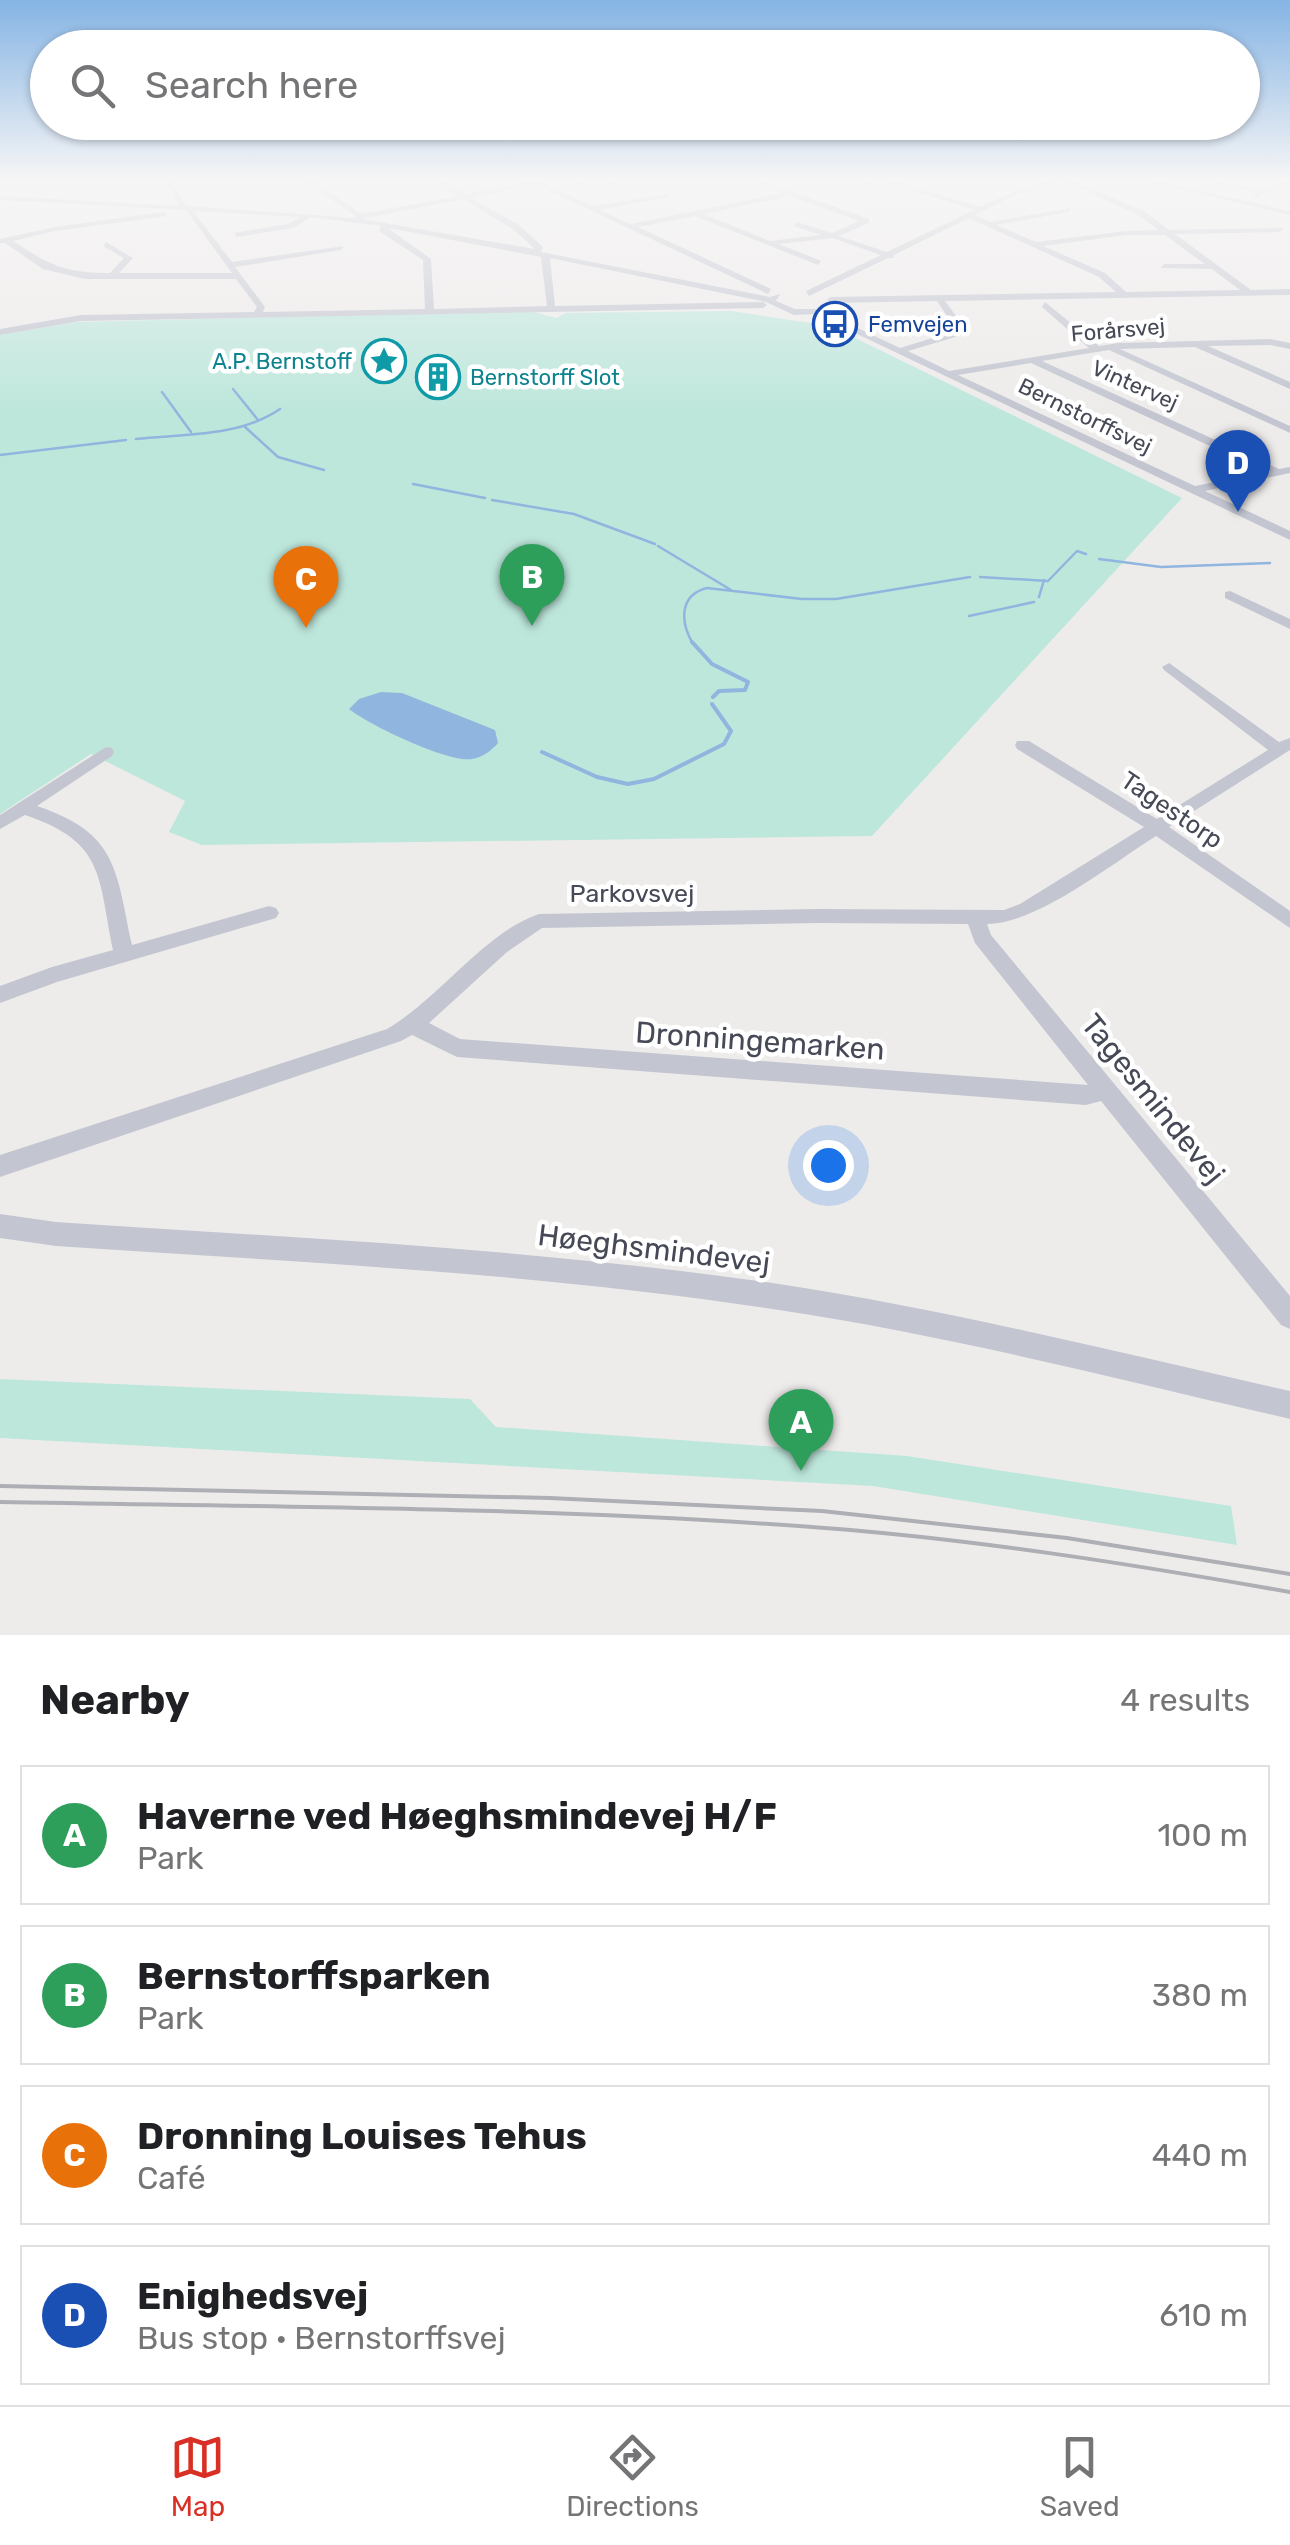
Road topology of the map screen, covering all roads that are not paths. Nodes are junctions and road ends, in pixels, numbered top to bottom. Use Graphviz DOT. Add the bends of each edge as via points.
graph roads {
  1 [pos="30,257"];
  2 [pos="128,257"];
  3 [pos="225,257"];
  4 [pos="283,257"];
  5 [pos="425,257"];
  6 [pos="541,257"];
  7 [pos="565,257"];
  8 [pos="689,257"];
  9 [pos="806,257"];
  10 [pos="887,257"];
  11 [pos="1065,257"];
  12 [pos="1201,257"];
  13 [pos="266,260"];
  14 [pos="818,262"];
  15 [pos="230,265"];
  16 [pos="280,265"];
  17 [pos="1164,266"];
  18 [pos="1214,267"];
  19 [pos="238,276"];
  20 [pos="110,278"];
  21 [pos="829,286"];
  22 [pos="757,291"];
  23 [pos="809,293"];
  24 [pos="1275,293"];
  25 [pos="1290,293"];
  26 [pos="1250,294"];
  27 [pos="1125,296"];
  28 [pos="779,297"];
  29 [pos="940,300"];
  30 [pos="1290,303"];
  31 [pos="826,305"];
  32 [pos="551,306"];
  33 [pos="1046,308"];
  34 [pos="430,310"];
  35 [pos="258,313"];
  36 [pos="0,330"];
  37 [pos="1194,344"];
  38 [pos="1290,346"];
  39 [pos="1102,348"];
  40 [pos="902,350"];
  41 [pos="1032,360"];
  42 [pos="951,373"];
  43 [pos="1290,386"];
  44 [pos="1290,430"];
  45 [pos="1283,471"];
  46 [pos="1194,490"];
  47 [pos="1290,536"];
  48 [pos="1230,595"];
  49 [pos="1290,625"];
  50 [pos="1169,666"];
  51 [pos="1023,745"];
  52 [pos="1284,746"];
  53 [pos="106,752"];
  54 [pos="23,808"];
  55 [pos="0,823"];
  56 [pos="1155,826"];
  57 [pos="270,912"];
  58 [pos="975,916"];
  59 [pos="1290,922"];
  60 [pos="124,954"];
  61 [pos="0,995"];
  62 [pos="413,1026"];
  63 [pos="1108,1090"];
  64 [pos="0,1166"];
  65 [pos="0,1226"];
  66 [pos="1290,1316"];
  67 [pos="1290,1405"];
  1 -- 20 [label="street" via="46,267"];
  2 -- 20 [label="street"];
  3 -- 15 [label="street"];
  4 -- 13 [label="street"];
  5 -- 34 [label="street"];
  6 -- 32 [label="street"];
  7 -- 22 [label="street"];
  8 -- 22 [label="street"];
  9 -- 14 [label="street"];
  10 -- 21 [label="street"];
  11 -- 27 [label="street" via="1102,275"];
  12 -- 18 [label="street"];
  13 -- 15 [label="street"];
  13 -- 16 [label="street"];
  15 -- 19 [label="street"];
  17 -- 18 [label="street"];
  18 -- 26 [label="street"];
  19 -- 20 [label="street"];
  19 -- 35 [label="street" via="261,307"];
  21 -- 23 [label="street"];
  21 -- 31 [label="street"];
  22 -- 28 [label="street"];
  23 -- 28 [label="street"];
  23 -- 31 [label="street"];
  24 -- 25 [label="street"];
  24 -- 26 [label="street"];
  24 -- 30 [label="street"];
  26 -- 27 [label="street"];
  27 -- 29 [label="street"];
  28 -- 31 [label="street" via="791,312"];
  28 -- 32 [label="street"];
  28 -- 34 [label="street"];
  29 -- 31 [label="street"];
  29 -- 40 [label="street" via="959,333"];
  31 -- 40 [label="street, Bernstorffsvej"];
  32 -- 34 [label="street"];
  33 -- 39 [label="street"];
  34 -- 35 [label="street"];
  35 -- 36 [label="street" via="74,318"];
  37 -- 38 [label="street, Forårsvej"];
  37 -- 39 [label="street, Forårsvej"];
  37 -- 43 [label="street"];
  39 -- 41 [label="street, Forårsvej"];
  39 -- 44 [label="street"];
  40 -- 42 [label="street, Bernstorffsvej"];
  41 -- 42 [label="street, Forårsvej"];
  41 -- 45 [label="street, Vintervej"];
  42 -- 46 [label="street, Bernstorffsvej"];
  45 -- 46 [label="street"];
  46 -- 47 [label="street, Bernstorffsvej"];
  48 -- 49 [label="street"];
  50 -- 52 [label="street, Parkovsvej"];
  51 -- 56 [label="street, Tagestorp"];
  52 -- 56 [label="street, Parkovsvej"];
  53 -- 54 [label="street"];
  54 -- 55 [label="street"];
  54 -- 60 [label="street" via="73,825 100,850"];
  56 -- 58 [label="street, Parkovsvej" via="1027,909 1006,917"];
  56 -- 59 [label="street, Tagestorp"];
  57 -- 60 [label="street"];
  58 -- 62 [label="street, Parkovsvej" via="552,919 500,945"];
  58 -- 63 [label="street, Tagesmindevej" via="982,938"];
  60 -- 61 [label="street"];
  62 -- 63 [label="street, Dronningemarken" via="457,1048 1086,1095"];
  62 -- 64 [label="street, Parkovsvej"];
  63 -- 66 [label="street, Tagesmindevej"];
  65 -- 67 [label="street, Høeghsmindevej" via="523,1266 763,1295 963,1331"];
}
